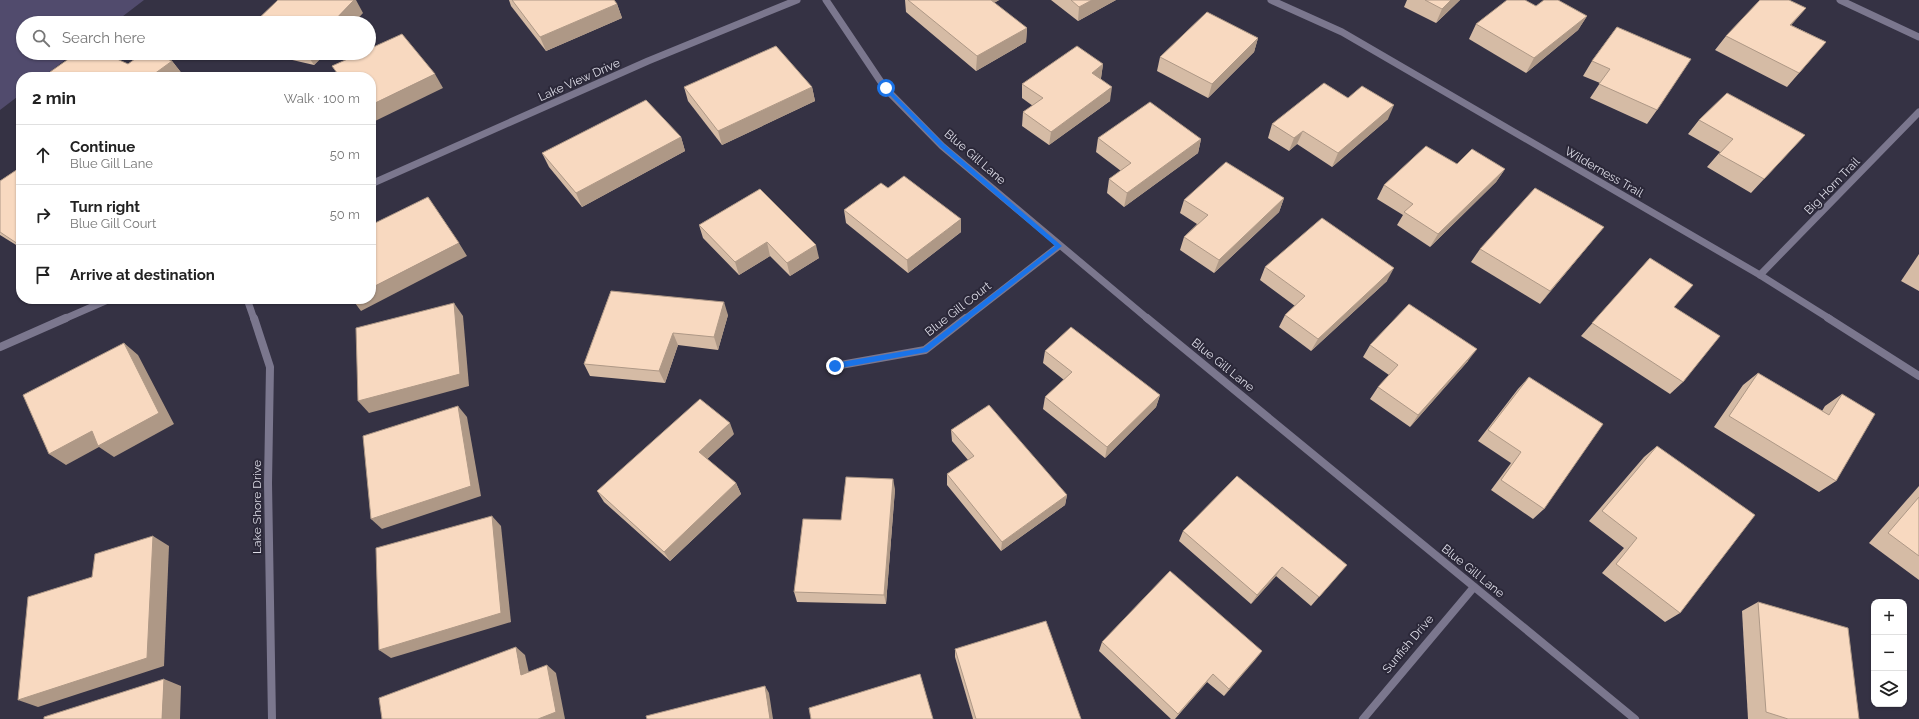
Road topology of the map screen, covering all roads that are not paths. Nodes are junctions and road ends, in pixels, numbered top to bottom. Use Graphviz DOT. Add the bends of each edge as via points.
graph roads {
  1 [pos="797,0"];
  2 [pos="826,0"];
  3 [pos="1271,0"];
  4 [pos="1840,0"];
  5 [pos="1919,37"];
  6 [pos="1919,112"];
  7 [pos="376,182"];
  8 [pos="1059,246"];
  9 [pos="1760,275"];
  10 [pos="99,304"];
  11 [pos="249,304"];
  12 [pos="0,347"];
  13 [pos="835,366"];
  14 [pos="1919,376"];
  15 [pos="1474,587"];
  16 [pos="272,719"];
  17 [pos="1363,719"];
  18 [pos="1635,719"];
  1 -- 7 [label="street, Lake View Drive" via="648,61"];
  2 -- 8 [label="street, Blue Gill Lane" via="886,88 942,146"];
  3 -- 9 [label="street, Wilderness Trail" via="1342,32"];
  4 -- 5 [label="street"];
  6 -- 9 [label="street, Big Horn Trail"];
  8 -- 13 [label="street, Blue Gill Court" via="925,350"];
  8 -- 15 [label="street, Blue Gill Lane"];
  9 -- 14 [label="street, Wilderness Trail"];
  10 -- 12 [label="street"];
  11 -- 16 [label="street, Lake Shore Drive" via="270,367 268,483"];
  15 -- 17 [label="street, Sunfish Drive"];
  15 -- 18 [label="street, Blue Gill Lane"];
}
